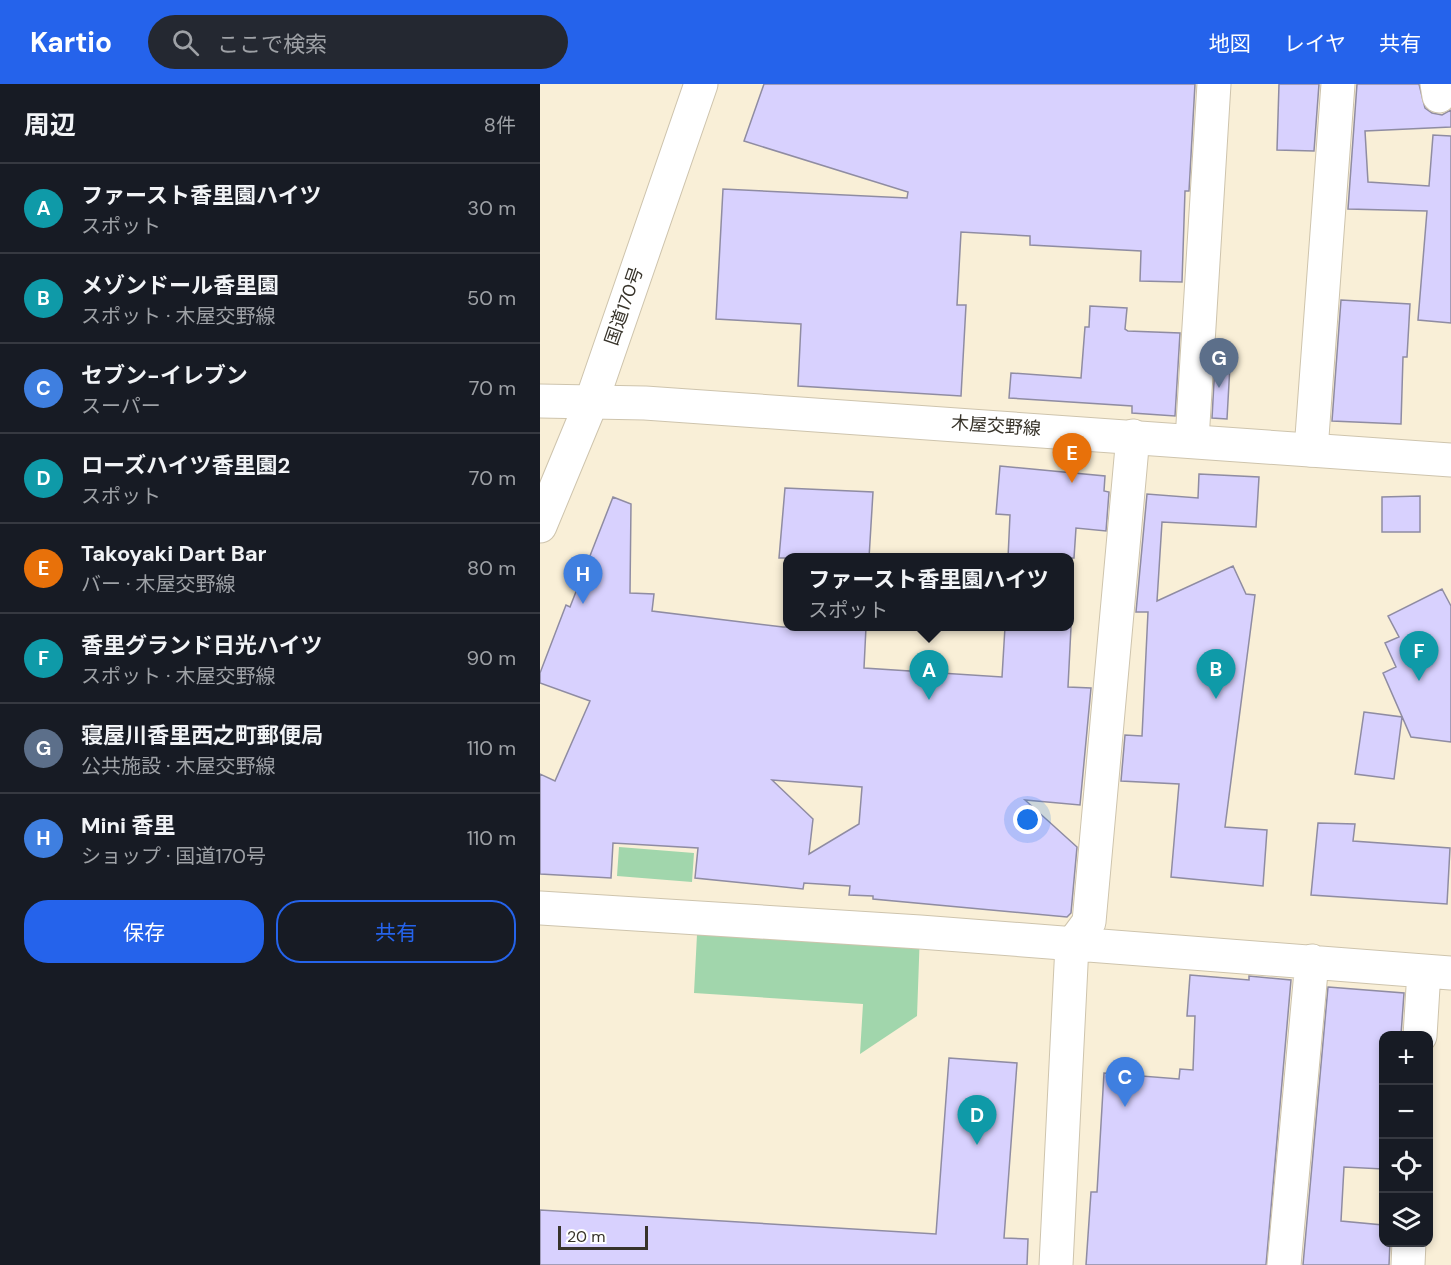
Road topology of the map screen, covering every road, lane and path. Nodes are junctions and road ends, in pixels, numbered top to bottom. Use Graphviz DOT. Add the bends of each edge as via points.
graph roads {
  1 [pos="701,84"];
  2 [pos="1214,84"];
  3 [pos="1338,84"];
  4 [pos="540,401"];
  5 [pos="591,403"];
  6 [pos="1133,436"];
  7 [pos="1192,440"];
  8 [pos="1311,450"];
  9 [pos="1451,460"];
  10 [pos="540,526"];
  11 [pos="540,908"];
  12 [pos="1072,945"];
  13 [pos="1312,961"];
  14 [pos="1437,972"];
  15 [pos="1421,1031"];
  16 [pos="1409,1247"];
  17 [pos="1056,1265"];
  18 [pos="1284,1265"];
  19 [pos="1408,1265"];
  1 -- 5 [label="main road, 国道170号"];
  2 -- 7 [label="main road"];
  3 -- 8 [label="main road"];
  4 -- 5 [label="main road, 木屋交野線"];
  5 -- 6 [label="main road, 木屋交野線" via="645,403"];
  5 -- 10 [label="main road, 国道170号"];
  6 -- 7 [label="main road, 木屋交野線"];
  6 -- 12 [label="main road" via="1089,922"];
  7 -- 8 [label="main road, 木屋交野線"];
  8 -- 9 [label="main road, 木屋交野線"];
  11 -- 12 [label="main road"];
  12 -- 13 [label="main road"];
  12 -- 17 [label="main road"];
  13 -- 14 [label="main road"];
  13 -- 18 [label="main road"];
  14 -- 15 [label="main road"];
  16 -- 19 [label="main road"];
}
